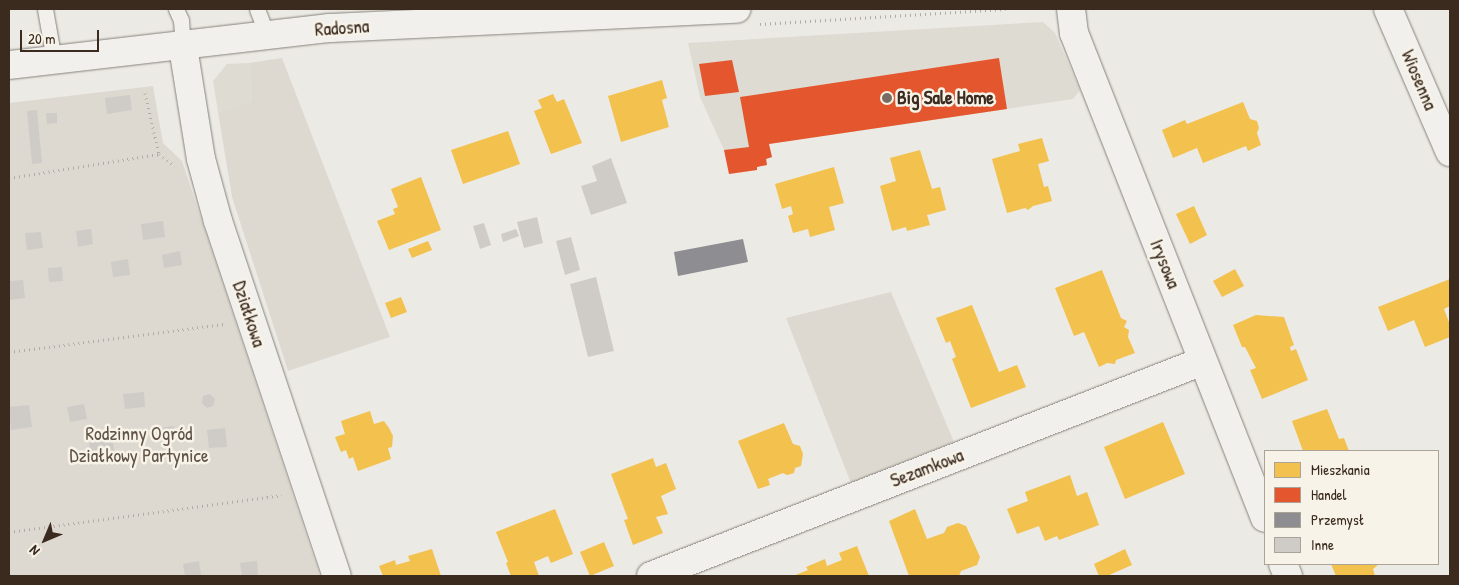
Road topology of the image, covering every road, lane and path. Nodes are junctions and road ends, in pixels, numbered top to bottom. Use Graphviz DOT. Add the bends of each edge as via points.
graph roads {
  1 [pos="45,9"];
  2 [pos="176,9"];
  3 [pos="258,9"];
  4 [pos="737,9"];
  5 [pos="1071,9"];
  6 [pos="1388,9"];
  7 [pos="328,18"];
  8 [pos="267,35"];
  9 [pos="183,47"];
  10 [pos="54,60"];
  11 [pos="9,66"];
  12 [pos="1450,152"];
  13 [pos="159,154"];
  14 [pos="9,178"];
  15 [pos="224,324"];
  16 [pos="9,352"];
  17 [pos="1203,361"];
  18 [pos="286,494"];
  19 [pos="1264,515"];
  20 [pos="9,532"];
  21 [pos="337,576"];
  22 [pos="651,576"];
  1 -- 10 [label="lane"];
  2 -- 9 [label="lane" via="182,25"];
  3 -- 8 [label="lane"];
  4 -- 7 [label="street, Radosna"];
  5 -- 17 [label="street, Irysowa" via="1074,33"];
  6 -- 12 [label="street, Wiosenna"];
  7 -- 8 [label="street, Radosna"];
  8 -- 9 [label="street, Radosna"];
  9 -- 10 [label="street, Radosna"];
  9 -- 21 [label="street, Działkowa" via="201,159 218,221"];
  10 -- 11 [label="street, Radosna"];
  13 -- 14 [label="path"];
  15 -- 16 [label="path"];
  17 -- 19 [label="street, Irysowa"];
  17 -- 22 [label="street, Sezamkowa"];
  18 -- 20 [label="path"];
}
